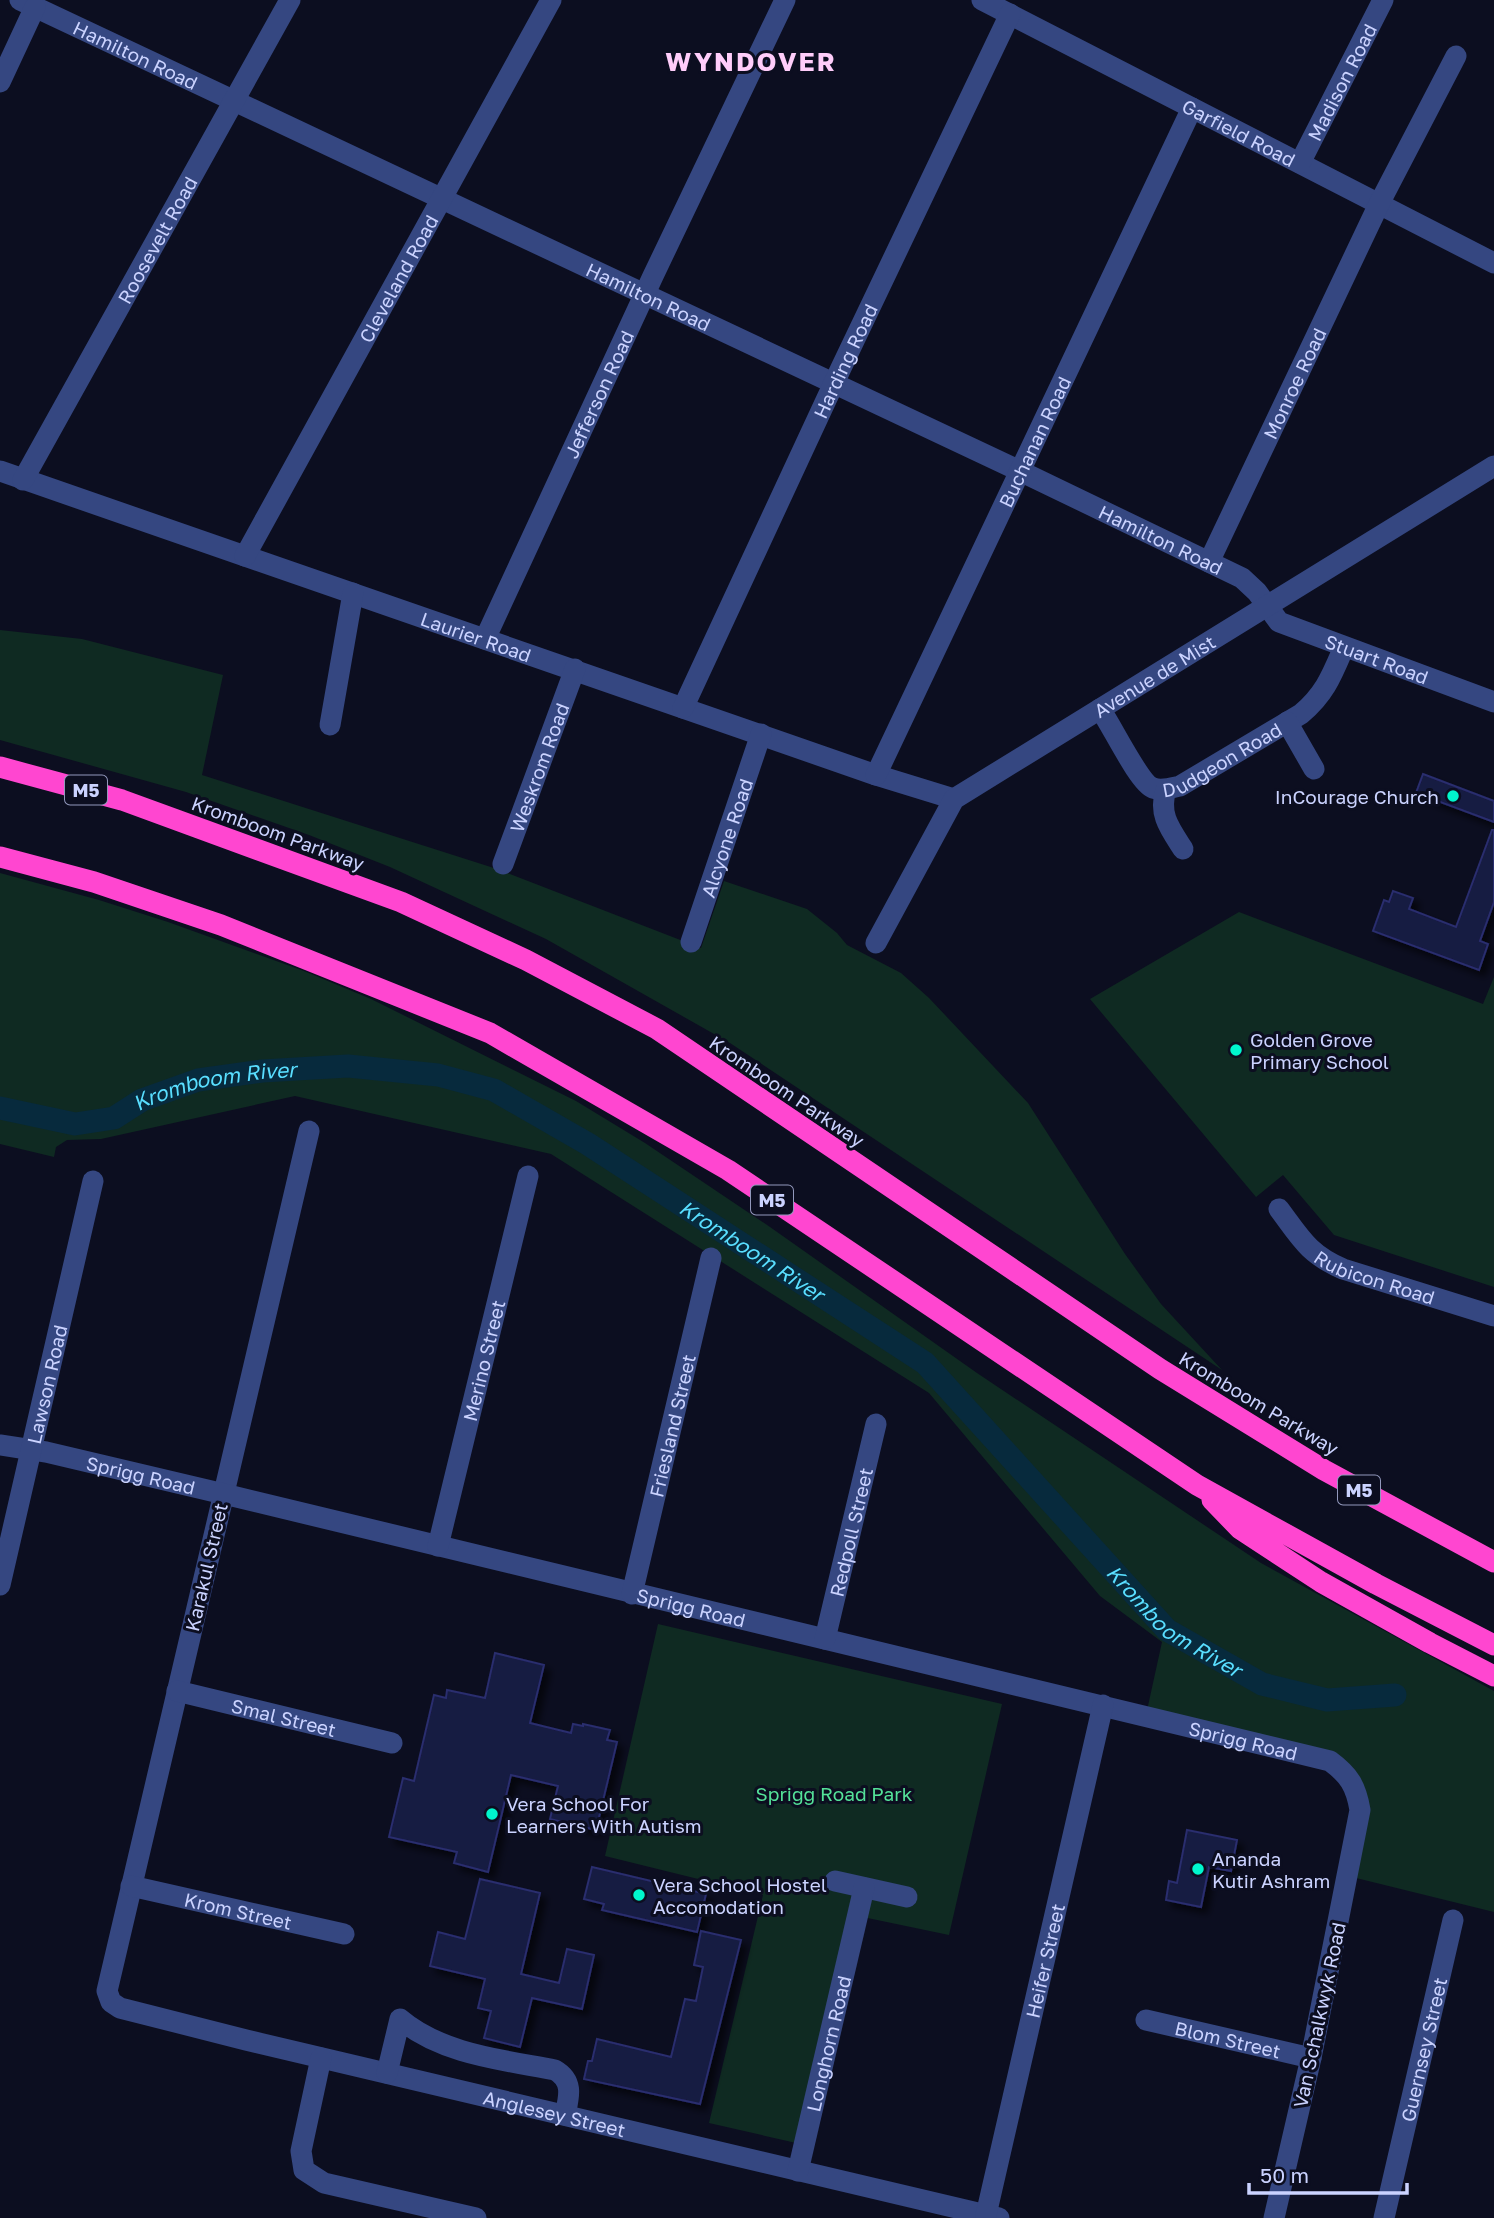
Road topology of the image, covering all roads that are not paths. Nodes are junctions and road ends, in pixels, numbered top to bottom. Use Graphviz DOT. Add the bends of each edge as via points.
graph roads {
  1 [pos="290,0"];
  2 [pos="551,0"];
  3 [pos="785,0"];
  4 [pos="982,0"];
  5 [pos="1383,0"];
  6 [pos="28,4"];
  7 [pos="1010,14"];
  8 [pos="1456,56"];
  9 [pos="0,82"];
  10 [pos="234,100"];
  11 [pos="1192,108"];
  12 [pos="1300,163"];
  13 [pos="441,200"];
  14 [pos="1379,204"];
  15 [pos="1494,263"];
  16 [pos="644,295"];
  17 [pos="834,383"];
  18 [pos="1494,466"];
  19 [pos="0,471"];
  20 [pos="1020,471"];
  21 [pos="23,480"];
  22 [pos="245,556"];
  23 [pos="1209,562"];
  24 [pos="353,593"];
  25 [pos="1265,606"];
  26 [pos="485,639"];
  27 [pos="1344,647"];
  28 [pos="575,669"];
  29 [pos="1494,702"];
  30 [pos="683,708"];
  31 [pos="1100,709"];
  32 [pos="1287,722"];
  33 [pos="330,725"];
  34 [pos="761,734"];
  35 [pos="0,767"];
  36 [pos="1314,769"];
  37 [pos="876,775"];
  38 [pos="1166,790"];
  39 [pos="954,799"];
  40 [pos="1183,849"];
  41 [pos="0,857"];
  42 [pos="503,864"];
  43 [pos="691,942"];
  44 [pos="876,943"];
  45 [pos="309,1130"];
  46 [pos="528,1176"];
  47 [pos="93,1181"];
  48 [pos="1279,1209"];
  49 [pos="710,1258"];
  50 [pos="1494,1315"];
  51 [pos="876,1424"];
  52 [pos="0,1445"];
  53 [pos="32,1450"];
  54 [pos="1198,1485"];
  55 [pos="224,1494"];
  56 [pos="438,1546"];
  57 [pos="1494,1562"];
  58 [pos="0,1585"];
  59 [pos="632,1594"];
  60 [pos="825,1639"];
  61 [pos="1494,1645"];
  62 [pos="1494,1676"];
  63 [pos="177,1691"];
  64 [pos="1103,1706"];
  65 [pos="392,1743"];
  66 [pos="1347,1773"];
  67 [pos="835,1881"];
  68 [pos="131,1886"];
  69 [pos="864,1888"];
  70 [pos="907,1897"];
  71 [pos="1453,1920"];
  72 [pos="344,1934"];
  73 [pos="111,2002"];
  74 [pos="1146,2020"];
  75 [pos="321,2058"];
  76 [pos="1311,2058"];
  77 [pos="387,2074"];
  78 [pos="565,2115"];
  79 [pos="798,2171"];
  80 [pos="992,2216"];
  81 [pos="475,2218"];
  82 [pos="1274,2218"];
  83 [pos="1384,2218"];
  1 -- 10 [label="street, Roosevelt Road"];
  2 -- 13 [label="street, Cleveland Road"];
  3 -- 16 [label="street, Jefferson Road"];
  4 -- 7 [label="street, Garfield Road"];
  5 -- 12 [label="street, Madison Road"];
  6 -- 9 [label="street"];
  6 -- 10 [label="street, Hamilton Road"];
  7 -- 11 [label="street, Garfield Road"];
  7 -- 17 [label="street, Harding Road"];
  8 -- 14 [label="street, Monroe Road"];
  10 -- 13 [label="street, Hamilton Road"];
  10 -- 21 [label="street, Roosevelt Road"];
  11 -- 12 [label="street, Garfield Road"];
  11 -- 20 [label="street, Buchanan Road"];
  12 -- 14 [label="street, Garfield Road"];
  13 -- 16 [label="street, Hamilton Road"];
  13 -- 22 [label="street, Cleveland Road"];
  14 -- 15 [label="street, Garfield Road"];
  14 -- 23 [label="street, Monroe Road"];
  16 -- 17 [label="street, Hamilton Road"];
  16 -- 26 [label="street, Jefferson Road"];
  17 -- 20 [label="street, Hamilton Road"];
  17 -- 30 [label="street, Harding Road"];
  18 -- 25 [label="street, Avenue de Mist"];
  19 -- 21 [label="street, Laurier Road"];
  20 -- 23 [label="street, Hamilton Road"];
  20 -- 37 [label="street, Buchanan Road"];
  21 -- 22 [label="street, Laurier Road"];
  22 -- 24 [label="street, Laurier Road"];
  23 -- 25 [label="street, Hamilton Road" via="1242,578"];
  24 -- 26 [label="street, Laurier Road"];
  24 -- 33 [label="street"];
  25 -- 27 [label="street, Stuart Road" via="1279,622"];
  25 -- 31 [label="street, Avenue de Mist"];
  26 -- 28 [label="street, Laurier Road"];
  27 -- 29 [label="street, Stuart Road"];
  27 -- 32 [label="street, Dudgeon Road" via="1317,700"];
  28 -- 30 [label="street, Laurier Road"];
  28 -- 42 [label="street, Weskrom Road"];
  30 -- 34 [label="street, Laurier Road"];
  31 -- 38 [label="street, Dudgeon Road" via="1141,778 1151,788"];
  31 -- 39 [label="street, Avenue de Mist"];
  32 -- 36 [label="street"];
  32 -- 38 [label="street, Dudgeon Road"];
  34 -- 37 [label="street, Laurier Road"];
  34 -- 43 [label="street, Alcyone Road"];
  35 -- 57 [label="highway, Kromboom Parkway / M5" via="122,800 401,902 526,960 657,1029 1160,1369 1324,1470"];
  37 -- 39 [label="street, Laurier Road"];
  38 -- 40 [label="street" via="1164,817"];
  39 -- 44 [label="street, Avenue de Mist"];
  41 -- 54 [label="highway, M5" via="222,925 490,1033 728,1170"];
  45 -- 55 [label="street, Karakul Street"];
  46 -- 56 [label="street, Merino Street"];
  47 -- 53 [label="street, Lawson Road"];
  48 -- 50 [label="street, Rubicon Road" via="1308,1248 1323,1260"];
  49 -- 59 [label="street, Friesland Street"];
  51 -- 60 [label="street, Redpoll Street"];
  52 -- 53 [label="street, Sprigg Road"];
  53 -- 55 [label="street, Sprigg Road"];
  53 -- 58 [label="street, Lawson Road"];
  54 -- 61 [label="highway, M5"];
  54 -- 62 [label="highway" via="1240,1529 1268,1548 1356,1602"];
  55 -- 56 [label="street, Sprigg Road"];
  55 -- 63 [label="street, Karakul Street"];
  56 -- 59 [label="street, Sprigg Road"];
  59 -- 60 [label="street, Sprigg Road"];
  60 -- 64 [label="street, Sprigg Road"];
  63 -- 65 [label="street, Smal Street"];
  63 -- 68 [label="street, Karakul Street"];
  64 -- 66 [label="street, Sprigg Road" via="1330,1761"];
  64 -- 80 [label="street, Heifer Street"];
  66 -- 76 [label="street, Van Schalkwyk Road" via="1357,1789 1360,1810"];
  67 -- 69 [label="street"];
  68 -- 72 [label="street, Krom Street"];
  68 -- 73 [label="street, Karakul Street" via="107,1991"];
  69 -- 70 [label="street"];
  69 -- 79 [label="street, Longhorn Road"];
  71 -- 83 [label="street, Guernsey Street"];
  73 -- 75 [label="street, Anglesey Street"];
  74 -- 76 [label="street, Blom Street"];
  75 -- 77 [label="street, Anglesey Street"];
  75 -- 81 [label="street" via="301,2151 304,2170 324,2183"];
  76 -- 82 [label="street, Van Schalkwyk Road"];
  77 -- 78 [label="street, Anglesey Street"];
  77 -- 78 [label="street" via="400,2019 448,2046 564,2075 570,2090"];
  78 -- 79 [label="street, Anglesey Street"];
  79 -- 80 [label="street, Anglesey Street"];
}
